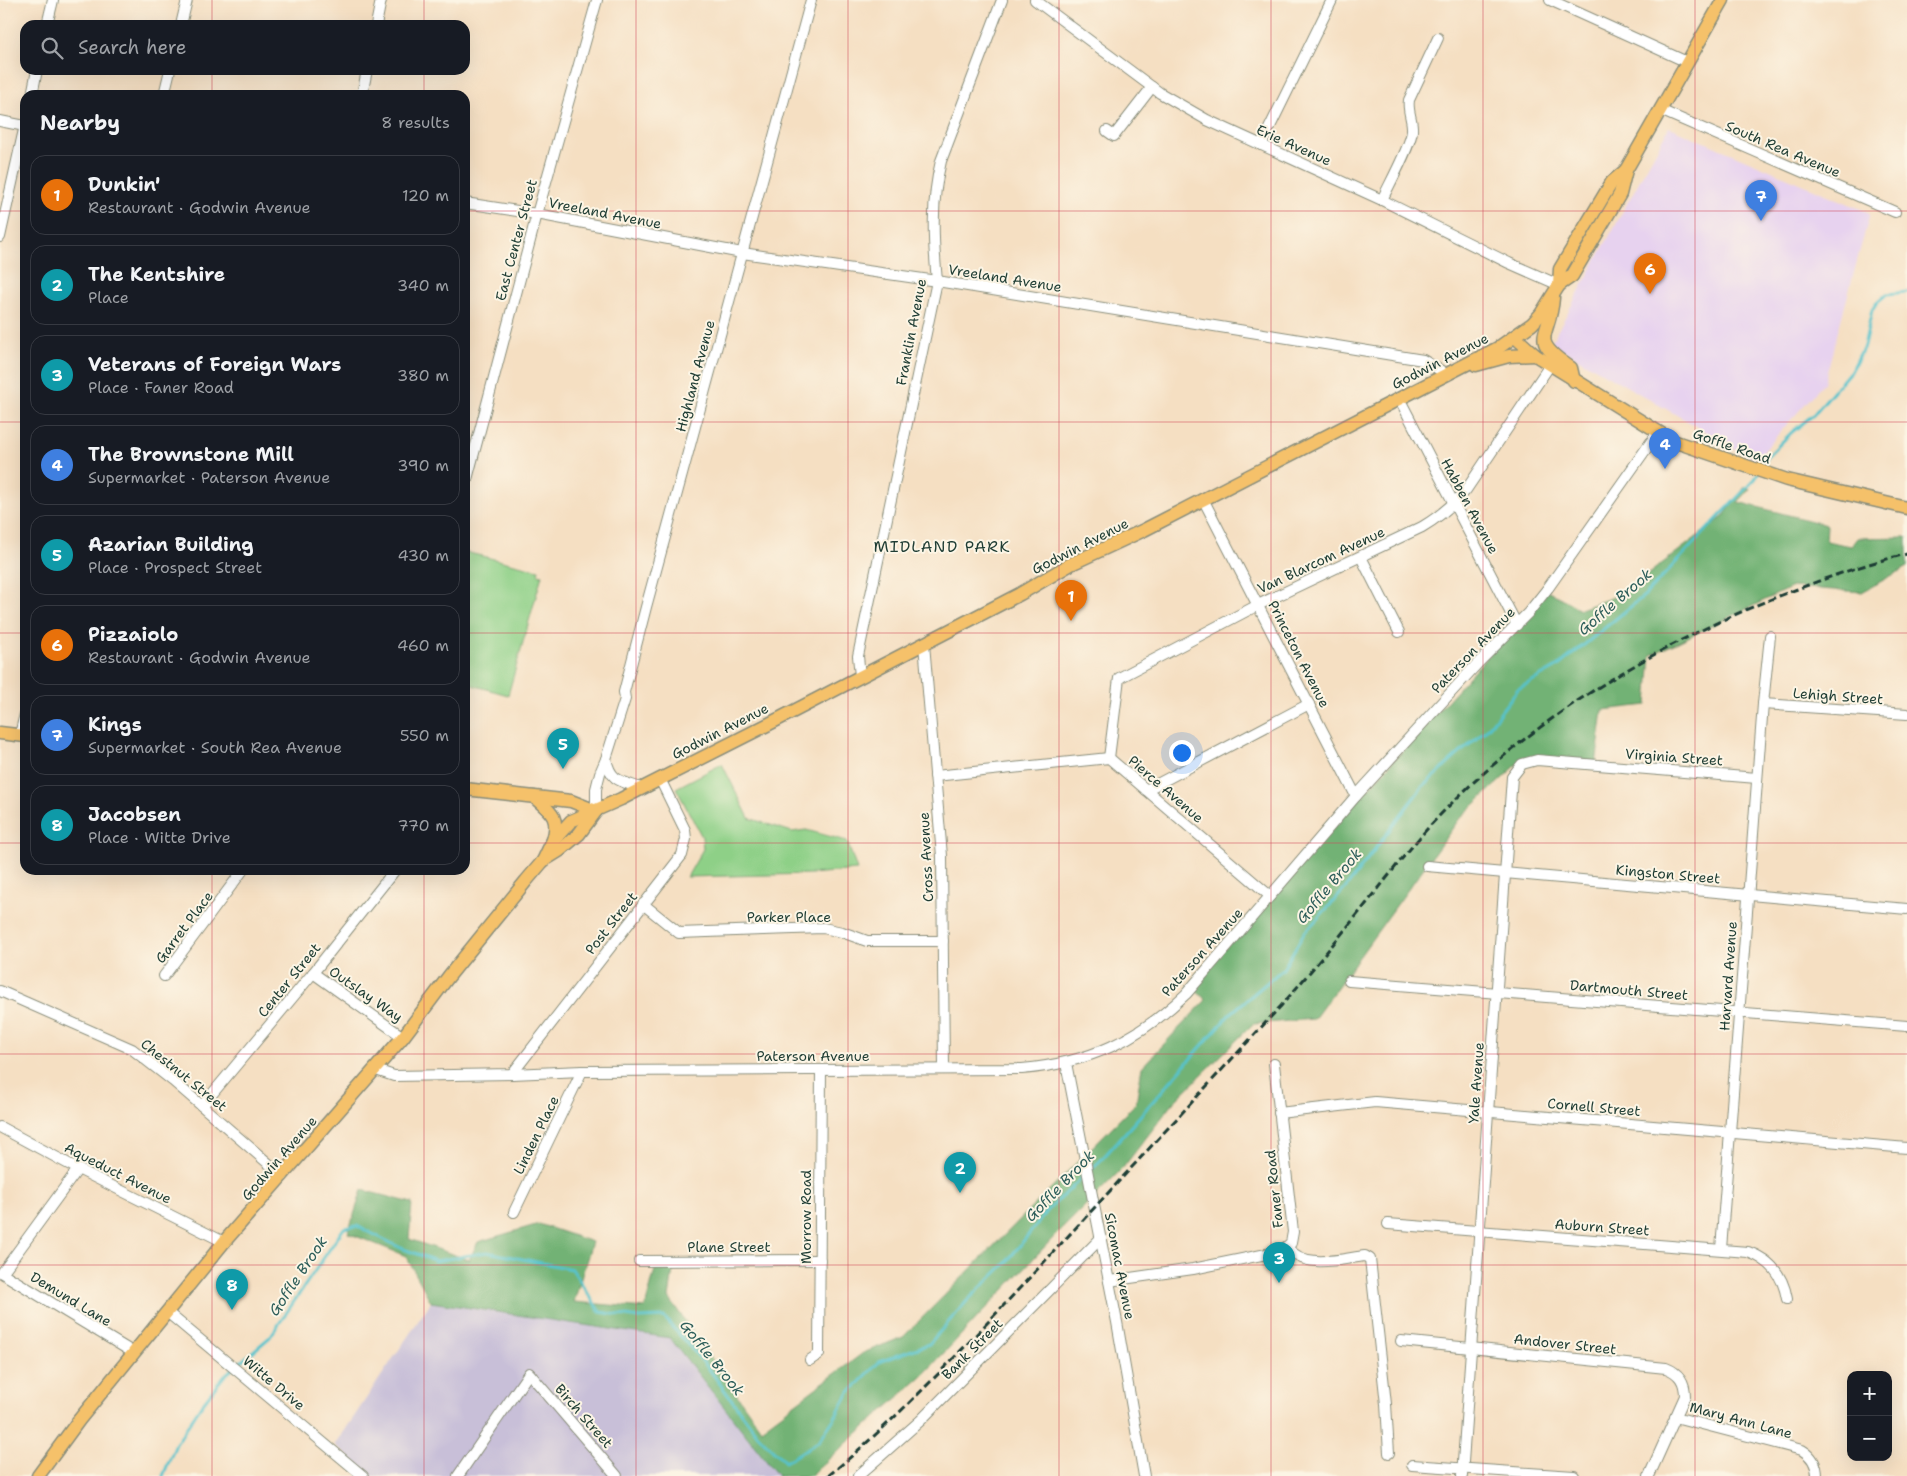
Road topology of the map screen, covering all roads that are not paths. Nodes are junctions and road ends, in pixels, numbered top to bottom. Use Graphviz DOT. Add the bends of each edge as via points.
graph roads {
  1 [pos="53,0"];
  2 [pos="187,0"];
  3 [pos="381,0"];
  4 [pos="597,0"];
  5 [pos="811,0"];
  6 [pos="1002,0"];
  7 [pos="1035,0"];
  8 [pos="1332,0"];
  9 [pos="1550,0"];
  10 [pos="1723,0"];
  11 [pos="48,20"];
  12 [pos="182,20"];
  13 [pos="377,20"];
  14 [pos="1438,38"];
  15 [pos="1687,62"];
  16 [pos="36,75"];
  17 [pos="169,75"];
  18 [pos="366,75"];
  19 [pos="1152,87"];
  20 [pos="33,90"];
  21 [pos="165,90"];
  22 [pos="363,90"];
  23 [pos="1660,110"];
  24 [pos="0,120"];
  25 [pos="20,125"];
  26 [pos="1107,131"];
  27 [pos="1262,145"];
  28 [pos="20,148"];
  29 [pos="1382,200"];
  30 [pos="470,204"];
  31 [pos="1895,212"];
  32 [pos="537,214"];
  33 [pos="0,237"];
  34 [pos="742,253"];
  35 [pos="937,281"];
  36 [pos="1556,291"];
  37 [pos="1516,336"];
  38 [pos="1535,355"];
  39 [pos="1550,365"];
  40 [pos="1462,367"];
  41 [pos="1448,374"];
  42 [pos="1574,381"];
  43 [pos="1399,398"];
  44 [pos="1658,432"];
  45 [pos="470,468"];
  46 [pos="1203,499"];
  47 [pos="1454,504"];
  48 [pos="1907,508"];
  49 [pos="1361,557"];
  50 [pos="1258,605"];
  51 [pos="1517,625"];
  52 [pos="1399,632"];
  53 [pos="1770,636"];
  54 [pos="924,644"];
  55 [pos="860,676"];
  56 [pos="1309,704"];
  57 [pos="1766,705"];
  58 [pos="1907,714"];
  59 [pos="0,732"];
  60 [pos="20,735"];
  61 [pos="1109,758"];
  62 [pos="606,759"];
  63 [pos="1589,765"];
  64 [pos="935,776"];
  65 [pos="1757,778"];
  66 [pos="660,779"];
  67 [pos="642,788"];
  68 [pos="470,789"];
  69 [pos="1146,790"];
  70 [pos="1356,796"];
  71 [pos="534,797"];
  72 [pos="596,811"];
  73 [pos="552,842"];
  74 [pos="544,861"];
  75 [pos="1428,866"];
  76 [pos="1505,874"];
  77 [pos="240,875"];
  78 [pos="391,875"];
  79 [pos="1748,895"];
  80 [pos="1270,896"];
  81 [pos="643,904"];
  82 [pos="1907,910"];
  83 [pos="943,941"];
  84 [pos="313,973"];
  85 [pos="164,976"];
  86 [pos="1349,981"];
  87 [pos="0,991"];
  88 [pos="1496,993"];
  89 [pos="1739,1013"];
  90 [pos="1907,1026"];
  91 [pos="404,1037"];
  92 [pos="1066,1062"];
  93 [pos="1274,1064"];
  94 [pos="944,1069"];
  95 [pos="376,1070"];
  96 [pos="821,1070"];
  97 [pos="582,1071"];
  98 [pos="512,1074"];
  99 [pos="202,1106"];
  100 [pos="1488,1111"];
  101 [pos="1279,1113"];
  102 [pos="0,1127"];
  103 [pos="1730,1132"];
  104 [pos="1907,1148"];
  105 [pos="78,1169"];
  106 [pos="284,1176"];
  107 [pos="514,1212"];
  108 [pos="1388,1224"];
  109 [pos="1480,1231"];
  110 [pos="1101,1238"];
  111 [pos="224,1242"];
  112 [pos="1287,1247"];
  113 [pos="1721,1249"];
  114 [pos="820,1260"];
  115 [pos="639,1261"];
  116 [pos="1109,1281"];
  117 [pos="1787,1299"];
  118 [pos="167,1312"];
  119 [pos="1401,1341"];
  120 [pos="1472,1349"];
  121 [pos="134,1353"];
  122 [pos="810,1360"];
  123 [pos="1675,1417"];
  124 [pos="1389,1453"];
  125 [pos="1412,1465"];
  126 [pos="1463,1472"];
  127 [pos="38,1476"];
  128 [pos="363,1476"];
  129 [pos="458,1476"];
  130 [pos="617,1476"];
  131 [pos="858,1476"];
  132 [pos="1144,1476"];
  133 [pos="1574,1476"];
  134 [pos="1649,1476"];
  135 [pos="1817,1476"];
  1 -- 11 [label="street"];
  2 -- 12 [label="street"];
  3 -- 13 [label="street"];
  4 -- 32 [label="street, East Center Street"];
  5 -- 34 [label="street, Highland Avenue"];
  6 -- 35 [label="street, Franklin Avenue" via="936,182 933,223"];
  7 -- 19 [label="street, Erie Avenue"];
  8 -- 27 [label="street"];
  9 -- 15 [label="street"];
  10 -- 15 [label="main road, Godwin Avenue"];
  14 -- 29 [label="street" via="1409,100 1411,138"];
  15 -- 23 [label="main road, Godwin Avenue"];
  16 -- 20 [label="street"];
  17 -- 21 [label="street"];
  18 -- 22 [label="street"];
  19 -- 26 [label="street" via="1114,136"];
  19 -- 27 [label="street, Erie Avenue" via="1207,120"];
  23 -- 31 [label="street, South Rea Avenue"];
  23 -- 36 [label="main road, Godwin Avenue" via="1626,170 1612,182 1560,269"];
  24 -- 25 [label="street"];
  27 -- 29 [label="street, Erie Avenue"];
  28 -- 33 [label="street"];
  29 -- 36 [label="street, Erie Avenue" via="1510,263"];
  30 -- 32 [label="street, Vreeland Avenue"];
  32 -- 34 [label="street, Vreeland Avenue"];
  32 -- 45 [label="street, East Center Street"];
  34 -- 35 [label="street, Vreeland Avenue"];
  34 -- 62 [label="street, Highland Avenue" via="624,692 625,699"];
  35 -- 41 [label="street, Vreeland Avenue" via="1423,360"];
  35 -- 55 [label="street, Franklin Avenue" via="858,656"];
  36 -- 37 [label="main road, Godwin Avenue" via="1532,324"];
  36 -- 42 [label="main road" via="1552,315 1545,330 1545,344 1553,356 1571,368"];
  37 -- 38 [label="main road, Goffle Road"];
  37 -- 40 [label="main road, Godwin Avenue"];
  38 -- 39 [label="main road, Goffle Road"];
  38 -- 40 [label="main road" via="1509,356"];
  39 -- 42 [label="main road, Goffle Road"];
  39 -- 47 [label="street, Van Blarcom Avenue"];
  40 -- 41 [label="main road, Godwin Avenue"];
  41 -- 43 [label="main road, Godwin Avenue"];
  42 -- 44 [label="main road, Goffle Road"];
  43 -- 46 [label="main road, Godwin Avenue"];
  43 -- 47 [label="street, Habben Avenue"];
  44 -- 48 [label="main road, Goffle Road" via="1673,441 1770,475"];
  44 -- 51 [label="street, Paterson Avenue" via="1548,588"];
  46 -- 50 [label="street, Princeton Avenue"];
  46 -- 54 [label="main road, Godwin Avenue" via="1071,564"];
  47 -- 49 [label="street, Van Blarcom Avenue" via="1422,527"];
  47 -- 51 [label="street, Habben Avenue"];
  49 -- 50 [label="street, Van Blarcom Avenue"];
  49 -- 52 [label="street"];
  50 -- 56 [label="street, Princeton Avenue"];
  50 -- 61 [label="street, Van Blarcom Avenue" via="1119,678"];
  51 -- 70 [label="street, Paterson Avenue"];
  53 -- 57 [label="street, Harvard Avenue"];
  54 -- 55 [label="main road, Godwin Avenue"];
  54 -- 64 [label="street, Cross Avenue"];
  55 -- 66 [label="main road, Godwin Avenue"];
  56 -- 69 [label="street"];
  56 -- 70 [label="street, Princeton Avenue"];
  57 -- 58 [label="street, Lehigh Street"];
  57 -- 65 [label="street, Harvard Avenue"];
  59 -- 60 [label="main road"];
  61 -- 64 [label="street, Pierce Avenue"];
  61 -- 69 [label="street, Pierce Avenue"];
  62 -- 67 [label="street" via="609,772 616,778"];
  62 -- 72 [label="street, Highland Avenue" via="596,789"];
  63 -- 65 [label="street, Virginia Street"];
  63 -- 76 [label="street, Yale Avenue" via="1537,760 1522,764 1516,770 1511,783"];
  64 -- 83 [label="street, Cross Avenue" via="942,856"];
  65 -- 79 [label="street, Harvard Avenue"];
  66 -- 67 [label="main road, Godwin Avenue"];
  66 -- 81 [label="street, Post Street" via="685,830 685,847"];
  67 -- 72 [label="main road, Godwin Avenue"];
  68 -- 71 [label="main road"];
  69 -- 80 [label="street, Pierce Avenue"];
  70 -- 80 [label="street, Paterson Avenue"];
  71 -- 72 [label="main road" via="571,801"];
  71 -- 73 [label="main road" via="554,817 557,827"];
  72 -- 73 [label="main road, Godwin Avenue" via="571,821"];
  72 -- 74 [label="main road, Godwin Avenue" via="579,834"];
  73 -- 74 [label="main road, Godwin Avenue"];
  74 -- 91 [label="main road, Godwin Avenue"];
  75 -- 76 [label="street, Kingston Street"];
  76 -- 79 [label="street, Kingston Street"];
  76 -- 88 [label="street, Yale Avenue"];
  77 -- 85 [label="street, Garret Place"];
  78 -- 84 [label="street, Center Street"];
  79 -- 82 [label="street, Kingston Street"];
  79 -- 89 [label="street, Harvard Avenue"];
  80 -- 92 [label="street, Paterson Avenue" via="1168,1011 1118,1044"];
  81 -- 83 [label="street, Parker Place" via="679,933 823,928 867,941"];
  81 -- 98 [label="street, Post Street"];
  83 -- 94 [label="street, Cross Avenue"];
  84 -- 91 [label="street, Outslay Way"];
  84 -- 99 [label="street, Center Street"];
  86 -- 88 [label="street, Dartmouth Street"];
  87 -- 99 [label="street, Chestnut Street" via="132,1049"];
  88 -- 89 [label="street, Dartmouth Street"];
  88 -- 100 [label="street, Yale Avenue"];
  89 -- 90 [label="street, Dartmouth Street"];
  89 -- 103 [label="street, Harvard Avenue"];
  91 -- 95 [label="main road, Godwin Avenue"];
  92 -- 94 [label="street, Paterson Avenue" via="1022,1069"];
  92 -- 110 [label="street, Sicomac Avenue"];
  93 -- 101 [label="street, Faner Road"];
  94 -- 96 [label="street, Paterson Avenue"];
  95 -- 98 [label="street, Paterson Avenue" via="394,1076"];
  95 -- 106 [label="main road, Godwin Avenue"];
  96 -- 97 [label="street, Paterson Avenue"];
  96 -- 114 [label="street, Morrow Road"];
  97 -- 98 [label="street, Paterson Avenue"];
  97 -- 107 [label="street, Linden Place"];
  99 -- 106 [label="street, Chestnut Street"];
  100 -- 101 [label="street, Cornell Street" via="1375,1102"];
  100 -- 103 [label="street, Cornell Street"];
  100 -- 109 [label="street, Yale Avenue"];
  101 -- 112 [label="street, Faner Road" via="1293,1232"];
  102 -- 105 [label="street, Aqueduct Avenue"];
  103 -- 104 [label="street, Cornell Street"];
  103 -- 113 [label="street, Harvard Avenue"];
  105 -- 111 [label="street, Aqueduct Avenue"];
  105 -- 121 [label="street, Demund Lane" via="2,1273"];
  106 -- 111 [label="main road, Godwin Avenue"];
  108 -- 109 [label="street, Auburn Street"];
  109 -- 113 [label="street, Auburn Street"];
  109 -- 120 [label="street, Yale Avenue"];
  110 -- 116 [label="street, Sicomac Avenue"];
  110 -- 131 [label="street, Bank Street" via="920,1421"];
  111 -- 118 [label="main road, Godwin Avenue"];
  112 -- 116 [label="street, Faner Road" via="1193,1270"];
  112 -- 124 [label="street" via="1293,1255 1311,1261 1370,1258"];
  113 -- 117 [label="street, Auburn Street" via="1748,1252 1768,1261 1785,1286"];
  114 -- 115 [label="street, Plane Street"];
  114 -- 122 [label="street, Morrow Road" via="819,1354"];
  116 -- 132 [label="street, Sicomac Avenue"];
  118 -- 121 [label="main road, Godwin Avenue"];
  118 -- 128 [label="street, Witte Drive"];
  119 -- 120 [label="street, Andover Street"];
  120 -- 123 [label="street, Andover Street" via="1666,1368 1679,1375 1685,1389"];
  120 -- 126 [label="street, Yale Avenue"];
  121 -- 127 [label="main road, Godwin Avenue"];
  123 -- 134 [label="street, Mary Ann Lane"];
  123 -- 135 [label="street, Mary Ann Lane" via="1802,1450 1813,1459"];
  125 -- 126 [label="street"];
  126 -- 133 [label="street"];
  129 -- 130 [label="street, Birch Street" via="529,1373"];
}
